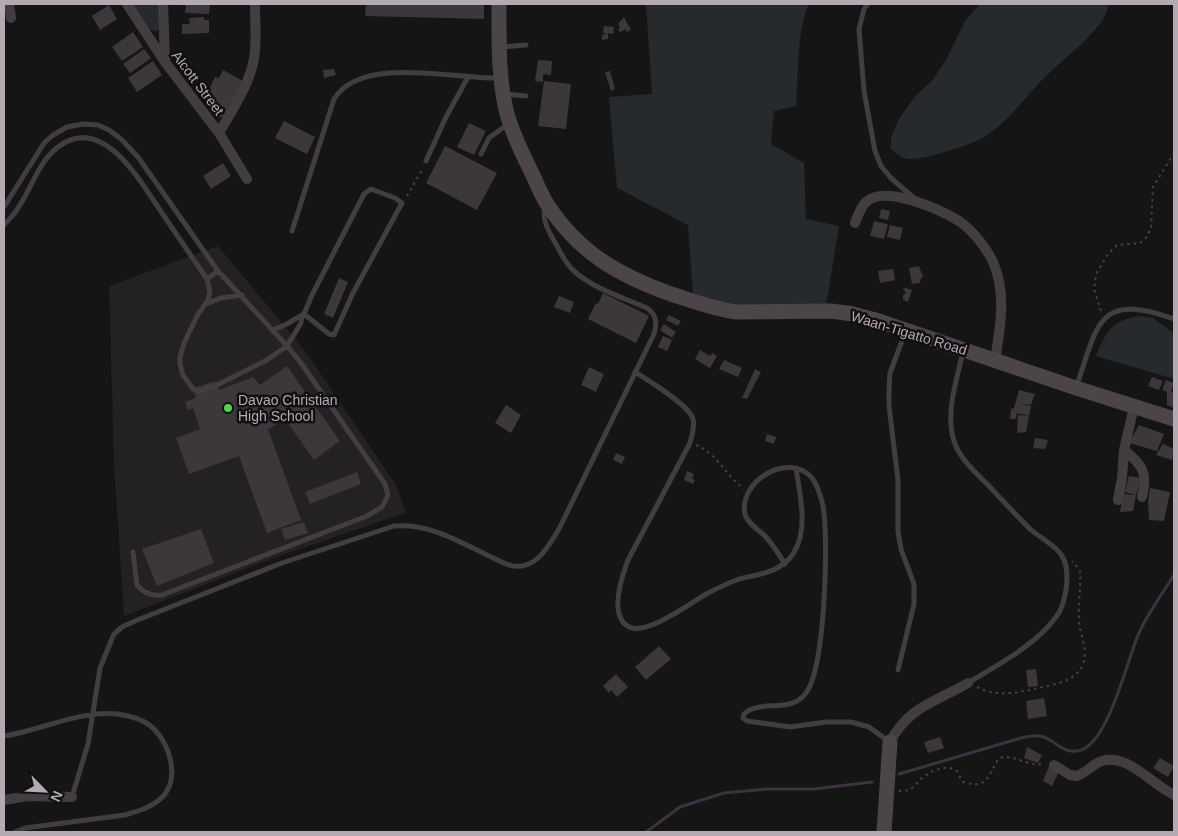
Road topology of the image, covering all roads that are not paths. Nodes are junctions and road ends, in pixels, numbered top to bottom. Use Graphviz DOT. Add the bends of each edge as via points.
graph roads {
  1 [pos="10,4"];
  2 [pos="127,4"];
  3 [pos="163,4"];
  4 [pos="255,4"];
  5 [pos="499,4"];
  6 [pos="868,4"];
  7 [pos="11,18"];
  8 [pos="526,45"];
  9 [pos="500,47"];
  10 [pos="165,62"];
  11 [pos="468,77"];
  12 [pos="501,78"];
  13 [pos="504,94"];
  14 [pos="526,96"];
  15 [pos="510,123"];
  16 [pos="219,133"];
  17 [pos="481,154"];
  18 [pos="426,161"];
  19 [pos="247,180"];
  20 [pos="546,202"];
  21 [pos="919,202"];
  22 [pos="4,208"];
  23 [pos="855,222"];
  24 [pos="4,225"];
  25 [pos="292,230"];
  26 [pos="218,271"];
  27 [pos="207,279"];
  28 [pos="242,295"];
  29 [pos="205,305"];
  30 [pos="303,315"];
  31 [pos="1174,319"];
  32 [pos="273,330"];
  33 [pos="907,330"];
  34 [pos="287,346"];
  35 [pos="964,349"];
  36 [pos="995,360"];
  37 [pos="636,372"];
  38 [pos="1076,388"];
  39 [pos="1134,406"];
  40 [pos="1174,419"];
  41 [pos="1124,450"];
  42 [pos="796,468"];
  43 [pos="1142,497"];
  44 [pos="1118,500"];
  45 [pos="133,552"];
  46 [pos="785,564"];
  47 [pos="898,670"];
  48 [pos="968,683"];
  49 [pos="92,714"];
  50 [pos="4,736"];
  51 [pos="890,742"];
  52 [pos="1054,765"];
  53 [pos="1174,795"];
  54 [pos="72,797"];
  55 [pos="4,800"];
  56 [pos="15,832"];
  57 [pos="884,832"];
  1 -- 7 [label="street"];
  2 -- 10 [label="street, Alcott Street"];
  3 -- 10 [label="street"];
  4 -- 16 [label="street" via="251,69"];
  5 -- 9 [label="street, Waan-Tigatto Road"];
  6 -- 21 [label="lane" via="859,29 864,91 875,151 891,178"];
  8 -- 9 [label="lane"];
  9 -- 12 [label="street, Waan-Tigatto Road"];
  10 -- 16 [label="street, Alcott Street"];
  11 -- 12 [label="lane"];
  11 -- 18 [label="lane"];
  11 -- 25 [label="lane" via="400,71 345,86 334,99"];
  12 -- 13 [label="street, Waan-Tigatto Road"];
  13 -- 14 [label="lane"];
  13 -- 15 [label="street, Waan-Tigatto Road"];
  15 -- 17 [label="lane" via="489,138"];
  15 -- 20 [label="street, Waan-Tigatto Road"];
  16 -- 19 [label="street, Alcott Street"];
  20 -- 33 [label="street, Waan-Tigatto Road" via="586,250 620,274 647,286 724,310 831,311"];
  20 -- 37 [label="lane" via="544,220 574,271 603,289 653,312 656,319 654,334"];
  21 -- 23 [label="street" via="887,196 874,198 861,208"];
  21 -- 36 [label="street" via="972,232 993,262 1000,283 1001,302"];
  22 -- 26 [label="lane" via="44,143 53,134 83,124 98,126 121,139 138,157"];
  24 -- 27 [label="lane" via="17,210 40,168 57,148 72,139 97,141 111,148 130,166"];
  26 -- 27 [label="lane"];
  26 -- 28 [label="lane"];
  27 -- 29 [label="lane" via="210,292"];
  28 -- 29 [label="lane" via="221,298"];
  28 -- 32 [label="lane"];
  29 -- 34 [label="lane" via="180,357 183,375 193,390 217,385"];
  30 -- 30 [label="lane" via="334,335 402,203 371,189 364,194"];
  30 -- 32 [label="lane"];
  30 -- 34 [label="lane"];
  31 -- 38 [label="lane" via="1141,309 1118,310 1104,318 1094,334"];
  32 -- 34 [label="lane"];
  33 -- 35 [label="street, Waan-Tigatto Road"];
  33 -- 47 [label="lane" via="890,373 889,389 898,480 898,532 914,584 914,604"];
  34 -- 45 [label="lane" via="385,484 388,495 382,507 367,516 162,595 146,594 138,585"];
  35 -- 36 [label="street, Waan-Tigatto Road"];
  35 -- 48 [label="lane" via="951,408 954,442 962,456 1030,529 1062,554 1067,573 1063,603 1048,627"];
  36 -- 38 [label="street, Waan-Tigatto Road"];
  37 -- 46 [label="lane" via="690,413 694,424 690,443 623,572 618,605 624,623 639,629 653,626 728,583"];
  37 -- 49 [label="lane" via="559,529 534,560 523,566 513,566 443,534 407,525 394,526 282,562 188,598 114,634 100,668"];
  38 -- 39 [label="street, Waan-Tigatto Road"];
  39 -- 40 [label="street, Waan-Tigatto Road"];
  39 -- 41 [label="street"];
  41 -- 43 [label="street" via="1143,470"];
  41 -- 44 [label="street"];
  42 -- 46 [label="lane" via="802,527 798,544"];
  42 -- 46 [label="lane" via="769,472 748,492 744,506 746,517"];
  42 -- 51 [label="lane" via="812,478 823,507 824,591 818,658 813,679 798,701 786,706 755,707 749,709 744,718 754,723 790,727 852,722 869,727"];
  48 -- 51 [label="street" via="915,710 902,722"];
  49 -- 50 [label="lane"];
  49 -- 54 [label="lane"];
  49 -- 56 [label="lane" via="128,716 144,721 154,730 165,744 171,764 172,779 166,793 156,802 125,815"];
  51 -- 57 [label="street"];
  52 -- 53 [label="street" via="1076,776 1103,761 1117,760"];
  54 -- 55 [label="street" via="28,796"];
}
